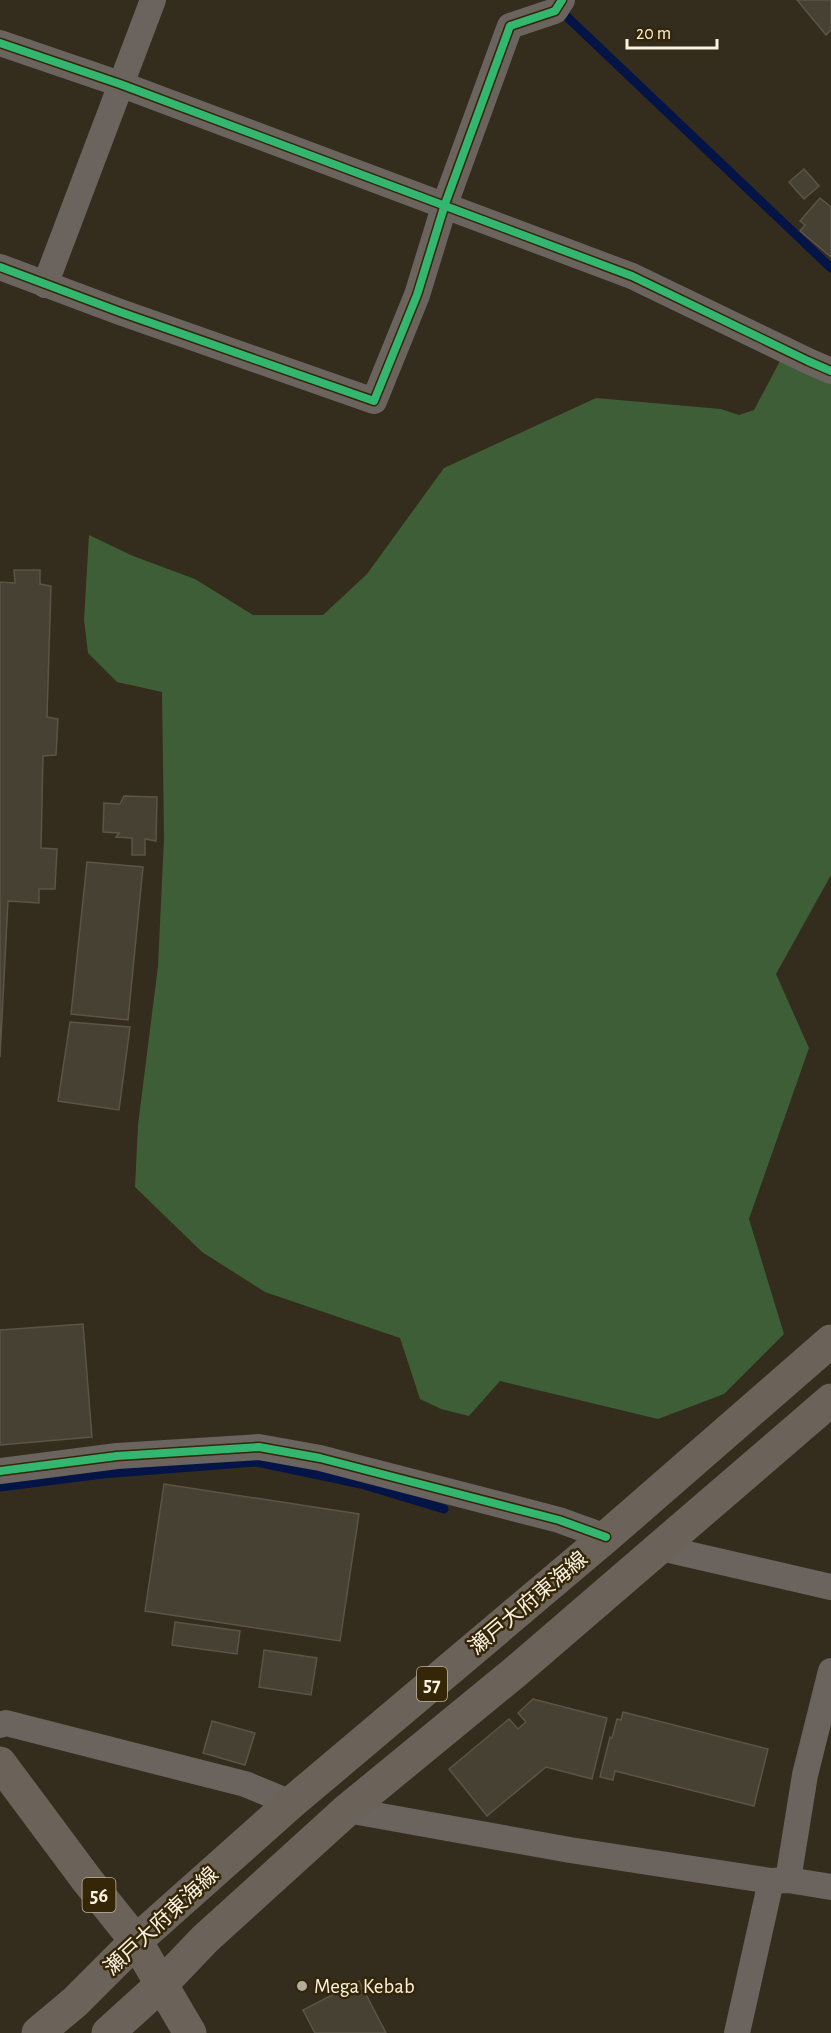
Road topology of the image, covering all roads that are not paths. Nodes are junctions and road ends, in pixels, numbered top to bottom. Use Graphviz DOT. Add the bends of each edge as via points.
graph roads {
  1 [pos="153,0"];
  2 [pos="562,0"];
  3 [pos="0,43"];
  4 [pos="120,84"];
  5 [pos="445,204"];
  6 [pos="0,267"];
  7 [pos="45,285"];
  8 [pos="831,371"];
  9 [pos="831,1341"];
  10 [pos="831,1400"];
  11 [pos="0,1471"];
  12 [pos="606,1537"];
  13 [pos="660,1548"];
  14 [pos="831,1587"];
  15 [pos="831,1671"];
  16 [pos="0,1725"];
  17 [pos="0,1763"];
  18 [pos="291,1803"];
  19 [pos="347,1810"];
  20 [pos="779,1880"];
  21 [pos="831,1887"];
  22 [pos="136,1941"];
  23 [pos="162,1983"];
  24 [pos="38,2033"];
  25 [pos="108,2033"];
  26 [pos="190,2033"];
  27 [pos="737,2033"];
  1 -- 4 [label="street"];
  2 -- 5 [label="street" via="555,11 510,26"];
  3 -- 4 [label="street"];
  4 -- 5 [label="street"];
  4 -- 7 [label="street"];
  5 -- 7 [label="street" via="417,295 374,401"];
  5 -- 8 [label="street" via="632,276"];
  6 -- 7 [label="street"];
  9 -- 12 [label="main road, 瀬戸大府東海線 / 57"];
  10 -- 13 [label="main road, 瀬戸大府東海線 / 57"];
  11 -- 12 [label="street" via="117,1456 259,1447 320,1458 548,1517"];
  12 -- 18 [label="main road, 瀬戸大府東海線 / 57"];
  13 -- 14 [label="street"];
  13 -- 19 [label="main road, 瀬戸大府東海線 / 57"];
  15 -- 20 [label="street"];
  16 -- 18 [label="street" via="6,1723 245,1784"];
  17 -- 22 [label="main road, 56"];
  18 -- 22 [label="main road, 瀬戸大府東海線 / 57"];
  19 -- 20 [label="street" via="570,1850"];
  19 -- 23 [label="main road, 瀬戸大府東海線 / 57"];
  20 -- 21 [label="street"];
  20 -- 27 [label="street"];
  22 -- 23 [label="main road, 56"];
  22 -- 24 [label="main road, 瀬戸大府東海線 / 57"];
  23 -- 25 [label="main road, 瀬戸大府東海線 / 57"];
  23 -- 26 [label="main road, 56"];
}
